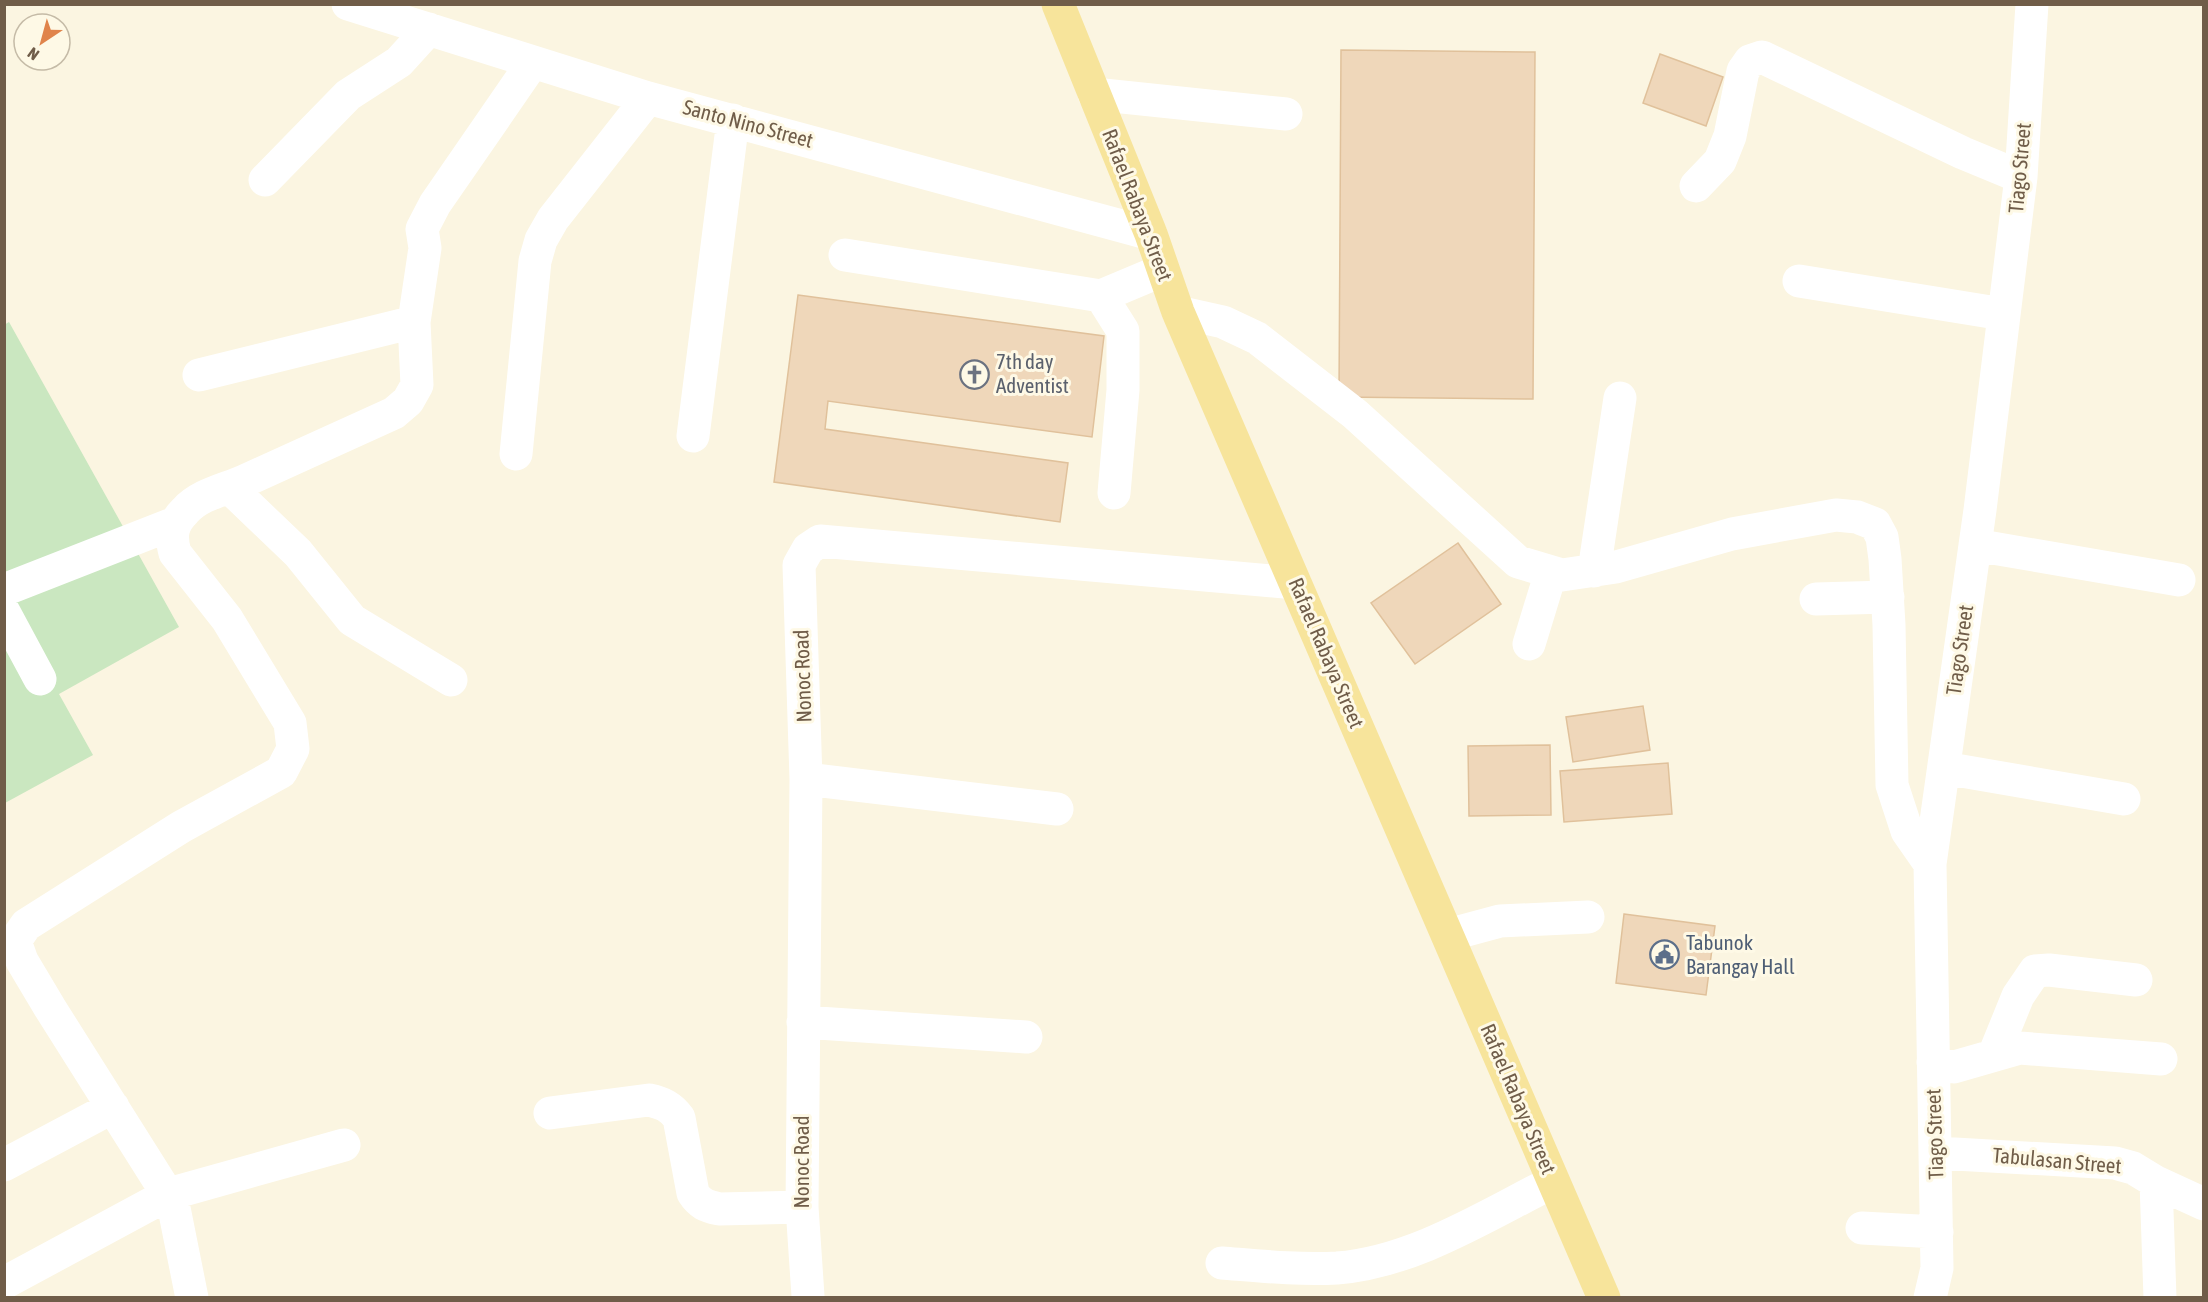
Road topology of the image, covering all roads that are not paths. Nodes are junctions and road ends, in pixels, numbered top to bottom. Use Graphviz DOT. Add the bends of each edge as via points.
graph roads {
  1 [pos="348,4"];
  2 [pos="1058,4"];
  3 [pos="2032,4"];
  4 [pos="429,29"];
  5 [pos="533,62"];
  6 [pos="1094,94"];
  7 [pos="648,98"];
  8 [pos="1286,114"];
  9 [pos="733,120"];
  10 [pos="2021,177"];
  11 [pos="265,180"];
  12 [pos="1696,186"];
  13 [pos="1151,234"];
  14 [pos="845,255"];
  15 [pos="1163,270"];
  16 [pos="1799,281"];
  17 [pos="1101,296"];
  18 [pos="1178,312"];
  19 [pos="2003,314"];
  20 [pos="414,322"];
  21 [pos="199,375"];
  22 [pos="1620,398"];
  23 [pos="693,436"];
  24 [pos="516,454"];
  25 [pos="229,487"];
  26 [pos="1114,493"];
  27 [pos="175,523"];
  28 [pos="1975,545"];
  29 [pos="1594,571"];
  30 [pos="1551,572"];
  31 [pos="2179,580"];
  32 [pos="1295,583"];
  33 [pos="4,590"];
  34 [pos="1888,597"];
  35 [pos="1816,599"];
  36 [pos="4,612"];
  37 [pos="1529,644"];
  38 [pos="40,678"];
  39 [pos="451,680"];
  40 [pos="1944,768"];
  41 [pos="806,779"];
  42 [pos="2124,799"];
  43 [pos="1057,809"];
  44 [pos="1930,864"];
  45 [pos="1588,917"];
  46 [pos="1448,934"];
  47 [pos="2136,980"];
  48 [pos="803,1022"];
  49 [pos="1026,1037"];
  50 [pos="1994,1055"];
  51 [pos="2161,1059"];
  52 [pos="1933,1062"];
  53 [pos="113,1107"];
  54 [pos="550,1113"];
  55 [pos="344,1145"];
  56 [pos="1937,1153"];
  57 [pos="4,1165"];
  58 [pos="1553,1182"];
  59 [pos="2156,1182"];
  60 [pos="169,1194"];
  61 [pos="2204,1204"];
  62 [pos="802,1207"];
  63 [pos="1862,1228"];
  64 [pos="1937,1232"];
  65 [pos="1222,1263"];
  66 [pos="4,1283"];
  67 [pos="808,1296"];
  68 [pos="192,1298"];
  69 [pos="1604,1298"];
  70 [pos="1930,1298"];
  71 [pos="2160,1298"];
  1 -- 4 [label="street, Santo Nino Street"];
  2 -- 6 [label="main road, Rafael Rabaya Street"];
  3 -- 10 [label="street, Tiago Street"];
  4 -- 5 [label="street, Santo Nino Street"];
  4 -- 11 [label="street" via="399,62 348,95"];
  5 -- 7 [label="street, Santo Nino Street"];
  5 -- 20 [label="street" via="427,217 422,229 425,248"];
  6 -- 8 [label="street"];
  6 -- 13 [label="main road, Rafael Rabaya Street"];
  7 -- 9 [label="street, Santo Nino Street"];
  7 -- 24 [label="street" via="553,219 541,240 535,261"];
  9 -- 13 [label="street, Santo Nino Street"];
  9 -- 23 [label="street"];
  10 -- 12 [label="street" via="1762,57 1750,61 1743,71 1731,136 1720,161"];
  10 -- 19 [label="street, Tiago Street"];
  13 -- 15 [label="main road, Rafael Rabaya Street"];
  14 -- 17 [label="street"];
  15 -- 17 [label="street"];
  15 -- 18 [label="main road, Rafael Rabaya Street"];
  16 -- 19 [label="street"];
  17 -- 26 [label="street" via="1123,331 1123,390"];
  18 -- 30 [label="street" via="1223,322 1257,338 1355,414 1518,562"];
  18 -- 32 [label="main road, Rafael Rabaya Street"];
  19 -- 28 [label="street, Tiago Street"];
  20 -- 21 [label="street"];
  20 -- 25 [label="street" via="417,385 394,413"];
  22 -- 29 [label="street"];
  25 -- 27 [label="street" via="200,498"];
  25 -- 39 [label="street" via="298,553 352,620"];
  27 -- 33 [label="street"];
  27 -- 53 [label="street" via="171,539 175,553 228,619 290,723 293,749 281,772 181,827 26,925 15,941 21,961"];
  28 -- 31 [label="street"];
  28 -- 40 [label="street, Tiago Street"];
  29 -- 30 [label="street" via="1562,575"];
  29 -- 34 [label="street" via="1732,534 1836,515 1875,524 1882,537"];
  30 -- 37 [label="street"];
  32 -- 41 [label="street, Nonoc Road" via="820,542 808,549 800,565"];
  32 -- 46 [label="main road, Rafael Rabaya Street"];
  34 -- 35 [label="street"];
  34 -- 44 [label="street" via="1892,785 1906,831"];
  36 -- 38 [label="street"];
  40 -- 42 [label="street"];
  40 -- 44 [label="street, Tiago Street"];
  41 -- 43 [label="street"];
  41 -- 48 [label="street, Nonoc Road"];
  44 -- 52 [label="street, Tiago Street"];
  45 -- 46 [label="street" via="1500,921"];
  46 -- 58 [label="main road, Rafael Rabaya Street"];
  47 -- 50 [label="street" via="2035,971 2018,996"];
  48 -- 49 [label="street"];
  48 -- 62 [label="street, Nonoc Road"];
  50 -- 51 [label="street" via="2020,1048"];
  50 -- 52 [label="street" via="1954,1067"];
  52 -- 56 [label="street, Tiago Street"];
  53 -- 57 [label="street"];
  53 -- 60 [label="street"];
  54 -- 62 [label="street" via="649,1100 661,1102 679,1118 693,1193 698,1201 719,1209"];
  55 -- 60 [label="street"];
  56 -- 59 [label="street, Tabulasan Street" via="2115,1163 2133,1168"];
  56 -- 64 [label="street, Tiago Street"];
  58 -- 65 [label="street" via="1432,1243 1380,1259 1338,1268"];
  58 -- 69 [label="main road, Rafael Rabaya Street"];
  59 -- 61 [label="street, Tabulasan Street"];
  59 -- 71 [label="street"];
  60 -- 66 [label="street"];
  60 -- 68 [label="street"];
  62 -- 67 [label="street, Nonoc Road"];
  63 -- 64 [label="street"];
  64 -- 70 [label="street, Tiago Street" via="1937,1268"];
}
